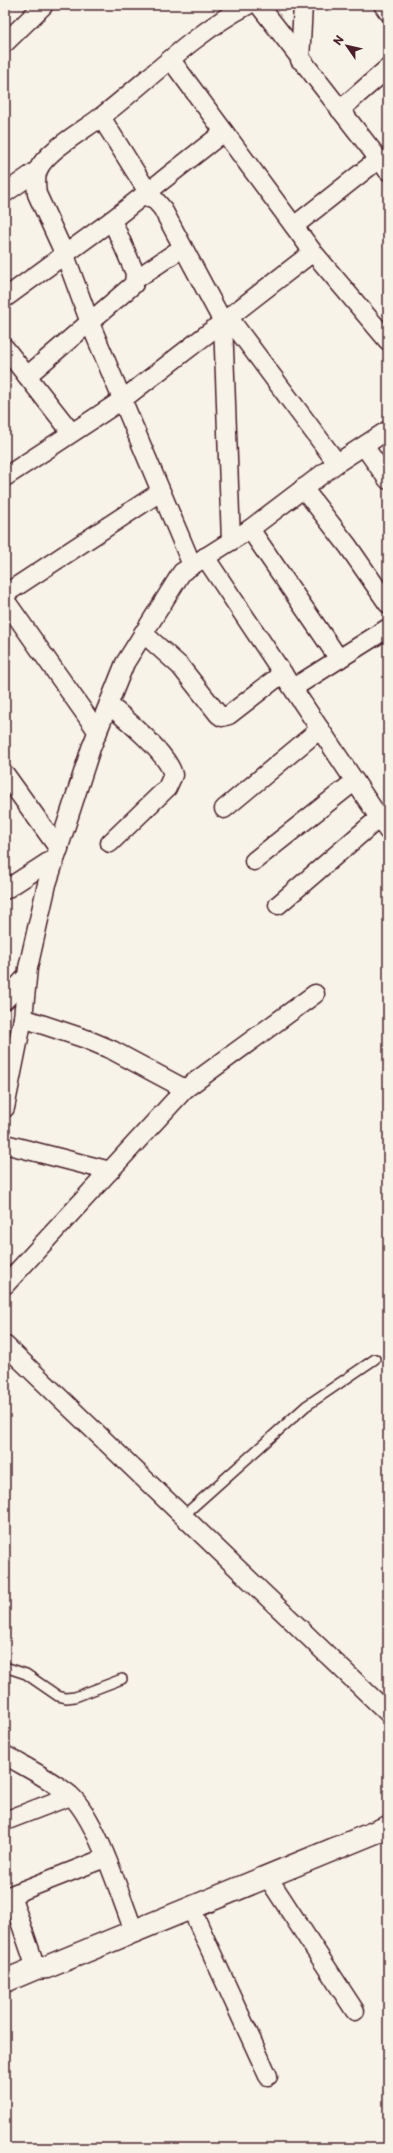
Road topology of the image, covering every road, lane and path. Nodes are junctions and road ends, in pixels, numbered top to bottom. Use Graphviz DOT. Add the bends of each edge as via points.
graph roads {
  1 [pos="44,5"];
  2 [pos="248,5"];
  3 [pos="259,5"];
  4 [pos="304,5"];
  5 [pos="383,5"];
  6 [pos="388,12"];
  7 [pos="5,43"];
  8 [pos="171,60"];
  9 [pos="300,60"];
  10 [pos="388,68"];
  11 [pos="340,110"];
  12 [pos="101,117"];
  13 [pos="224,132"];
  14 [pos="385,167"];
  15 [pos="38,170"];
  16 [pos="5,193"];
  17 [pos="145,194"];
  18 [pos="112,220"];
  19 [pos="294,226"];
  20 [pos="182,248"];
  21 [pos="313,252"];
  22 [pos="65,255"];
  23 [pos="136,279"];
  24 [pos="5,298"];
  25 [pos="226,320"];
  26 [pos="90,323"];
  27 [pos="388,341"];
  28 [pos="5,348"];
  29 [pos="27,376"];
  30 [pos="122,400"];
  31 [pos="388,430"];
  32 [pos="71,432"];
  33 [pos="364,446"];
  34 [pos="337,464"];
  35 [pos="5,477"];
  36 [pos="388,480"];
  37 [pos="303,488"];
  38 [pos="160,492"];
  39 [pos="250,529"];
  40 [pos="231,541"];
  41 [pos="198,561"];
  42 [pos="5,594"];
  43 [pos="5,600"];
  44 [pos="388,604"];
  45 [pos="388,628"];
  46 [pos="144,633"];
  47 [pos="339,659"];
  48 [pos="283,673"];
  49 [pos="293,688"];
  50 [pos="109,704"];
  51 [pos="320,730"];
  52 [pos="98,732"];
  53 [pos="5,774"];
  54 [pos="355,781"];
  55 [pos="224,809"];
  56 [pos="384,824"];
  57 [pos="110,843"];
  58 [pos="57,853"];
  59 [pos="254,861"];
  60 [pos="5,890"];
  61 [pos="278,905"];
  62 [pos="26,978"];
  63 [pos="315,994"];
  64 [pos="5,1000"];
  65 [pos="23,1018"];
  66 [pos="185,1089"];
  67 [pos="5,1108"];
  68 [pos="5,1144"];
  69 [pos="110,1171"];
  70 [pos="5,1284"];
  71 [pos="5,1345"];
  72 [pos="375,1360"];
  73 [pos="183,1516"];
  74 [pos="5,1667"];
  75 [pos="122,1679"];
  76 [pos="388,1713"];
  77 [pos="5,1755"];
  78 [pos="70,1796"];
  79 [pos="5,1821"];
  80 [pos="388,1827"];
  81 [pos="105,1858"];
  82 [pos="267,1876"];
  83 [pos="8,1896"];
  84 [pos="191,1908"];
  85 [pos="134,1931"];
  86 [pos="36,1968"];
  87 [pos="5,1981"];
  88 [pos="355,2011"];
  89 [pos="268,2076"];
  1 -- 7 [label="street"];
  2 -- 8 [label="street" via="220,22"];
  3 -- 9 [label="street"];
  4 -- 9 [label="street"];
  5 -- 6 [label="street"];
  8 -- 12 [label="street"];
  8 -- 13 [label="street"];
  9 -- 11 [label="street"];
  10 -- 11 [label="street"];
  11 -- 14 [label="street"];
  12 -- 15 [label="street" via="62,145"];
  12 -- 17 [label="street"];
  13 -- 17 [label="street"];
  13 -- 19 [label="street"];
  14 -- 19 [label="street"];
  15 -- 16 [label="street"];
  15 -- 22 [label="street" via="37,194"];
  17 -- 18 [label="street"];
  17 -- 20 [label="street" via="162,208"];
  18 -- 22 [label="street"];
  18 -- 23 [label="street"];
  19 -- 21 [label="street"];
  20 -- 23 [label="street"];
  20 -- 25 [label="street"];
  21 -- 25 [label="street"];
  21 -- 27 [label="street"];
  22 -- 24 [label="street"];
  22 -- 26 [label="street"];
  23 -- 26 [label="street" via="130,289"];
  25 -- 30 [label="street"];
  25 -- 34 [label="street"];
  25 -- 40 [label="street"];
  26 -- 29 [label="street"];
  26 -- 30 [label="street"];
  28 -- 29 [label="street"];
  29 -- 32 [label="street"];
  30 -- 32 [label="street"];
  30 -- 38 [label="street"];
  31 -- 33 [label="street"];
  32 -- 35 [label="street"];
  33 -- 34 [label="street"];
  33 -- 36 [label="street"];
  34 -- 37 [label="street"];
  37 -- 39 [label="street"];
  37 -- 44 [label="street" via="348,546"];
  38 -- 41 [label="street"];
  38 -- 42 [label="street"];
  39 -- 40 [label="street"];
  39 -- 47 [label="street"];
  40 -- 41 [label="street"];
  41 -- 46 [label="street" via="182,572"];
  41 -- 48 [label="street"];
  43 -- 52 [label="street"];
  45 -- 47 [label="street"];
  46 -- 48 [label="street" via="180,666 222,717 229,715"];
  46 -- 50 [label="street" via="125,664"];
  47 -- 49 [label="street"];
  48 -- 49 [label="street"];
  49 -- 51 [label="street"];
  50 -- 52 [label="street"];
  50 -- 57 [label="street" via="141,733 168,764 173,775 167,788"];
  51 -- 54 [label="street"];
  51 -- 55 [label="street"];
  52 -- 58 [label="street"];
  53 -- 58 [label="street"];
  54 -- 56 [label="street"];
  54 -- 59 [label="street"];
  56 -- 61 [label="street"];
  58 -- 60 [label="street"];
  58 -- 62 [label="street" via="47,884"];
  62 -- 64 [label="street"];
  62 -- 65 [label="street"];
  63 -- 66 [label="street"];
  65 -- 66 [label="street" via="112,1050"];
  65 -- 67 [label="street"];
  66 -- 69 [label="street"];
  68 -- 69 [label="street"];
  69 -- 70 [label="street"];
  71 -- 73 [label="street"];
  72 -- 73 [label="lane" via="306,1406"];
  73 -- 76 [label="street"];
  74 -- 75 [label="lane" via="17,1669 58,1696 66,1698"];
  77 -- 78 [label="street" via="49,1780"];
  78 -- 79 [label="street"];
  78 -- 81 [label="street" via="83,1810"];
  80 -- 82 [label="street"];
  81 -- 83 [label="street"];
  81 -- 85 [label="street"];
  82 -- 84 [label="street"];
  82 -- 88 [label="street"];
  83 -- 86 [label="street"];
  84 -- 85 [label="street"];
  84 -- 89 [label="street"];
  85 -- 86 [label="street" via="47,1967"];
  86 -- 87 [label="street"];
}
